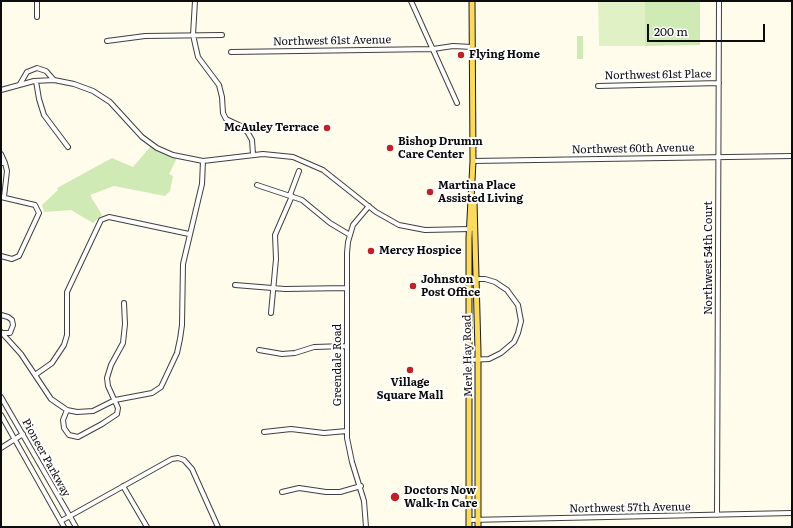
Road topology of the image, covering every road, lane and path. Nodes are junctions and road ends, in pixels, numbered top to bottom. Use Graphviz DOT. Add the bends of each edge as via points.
graph roads {
  1 [pos="37,1"];
  2 [pos="195,1"];
  3 [pos="411,1"];
  4 [pos="472,1"];
  5 [pos="719,1"];
  6 [pos="37,17"];
  7 [pos="193,35"];
  8 [pos="222,35"];
  9 [pos="107,41"];
  10 [pos="472,47"];
  11 [pos="433,49"];
  12 [pos="232,52"];
  13 [pos="54,80"];
  14 [pos="36,81"];
  15 [pos="719,83"];
  16 [pos="20,84"];
  17 [pos="598,86"];
  18 [pos="1,90"];
  19 [pos="457,103"];
  20 [pos="68,147"];
  21 [pos="1,154"];
  22 [pos="254,154"];
  23 [pos="792,156"];
  24 [pos="718,157"];
  25 [pos="203,161"];
  26 [pos="474,161"];
  27 [pos="3,163"];
  28 [pos="299,171"];
  29 [pos="257,185"];
  30 [pos="291,195"];
  31 [pos="2,197"];
  32 [pos="369,206"];
  33 [pos="473,229"];
  34 [pos="189,234"];
  35 [pos="350,235"];
  36 [pos="1,256"];
  37 [pos="477,278"];
  38 [pos="469,279"];
  39 [pos="236,286"];
  40 [pos="273,288"];
  41 [pos="347,288"];
  42 [pos="124,303"];
  43 [pos="271,313"];
  44 [pos="1,315"];
  45 [pos="1,332"];
  46 [pos="347,346"];
  47 [pos="259,350"];
  48 [pos="469,360"];
  49 [pos="478,360"];
  50 [pos="35,376"];
  51 [pos="1,397"];
  52 [pos="114,400"];
  53 [pos="67,410"];
  54 [pos="1,415"];
  55 [pos="347,431"];
  56 [pos="264,432"];
  57 [pos="23,434"];
  58 [pos="15,440"];
  59 [pos="1,448"];
  60 [pos="123,486"];
  61 [pos="361,486"];
  62 [pos="282,492"];
  63 [pos="792,513"];
  64 [pos="717,515"];
  65 [pos="69,517"];
  66 [pos="479,519"];
  67 [pos="469,520"];
  68 [pos="61,521"];
  69 [pos="64,527"];
  70 [pos="76,527"];
  71 [pos="147,527"];
  72 [pos="218,527"];
  73 [pos="366,527"];
  74 [pos="469,527"];
  75 [pos="478,527"];
  1 -- 6 [label="street"];
  2 -- 7 [label="street"];
  3 -- 11 [label="street"];
  4 -- 10 [label="main road, Merle Hay Road"];
  5 -- 15 [label="street, Northwest 54th Court"];
  7 -- 8 [label="street"];
  7 -- 9 [label="street" via="145,36"];
  7 -- 22 [label="street" via="198,57 219,85 223,113 230,122 243,127 248,133"];
  10 -- 11 [label="street, Northwest 61st Avenue"];
  10 -- 26 [label="main road, Merle Hay Road"];
  11 -- 12 [label="street, Northwest 61st Avenue"];
  11 -- 19 [label="street"];
  13 -- 14 [label="street"];
  13 -- 16 [label="street" via="46,71 37,68 27,72"];
  13 -- 25 [label="street" via="84,87 102,96 117,108 142,137 157,148 182,158"];
  14 -- 16 [label="street"];
  14 -- 20 [label="street" via="44,115"];
  15 -- 17 [label="street, Northwest 61st Place"];
  15 -- 24 [label="street, Northwest 54th Court"];
  16 -- 18 [label="street"];
  21 -- 27 [label="street"];
  22 -- 25 [label="street"];
  22 -- 32 [label="street" via="283,155 304,160 322,170"];
  23 -- 24 [label="street, Northwest 60th Avenue"];
  24 -- 26 [label="street, Northwest 60th Avenue"];
  24 -- 64 [label="street, Northwest 54th Court"];
  25 -- 34 [label="street" via="202,184"];
  26 -- 33 [label="main road, Merle Hay Road"];
  27 -- 31 [label="street" via="7,171"];
  28 -- 30 [label="street"];
  29 -- 30 [label="street"];
  30 -- 35 [label="street" via="308,204 330,223"];
  30 -- 40 [label="street" via="275,235"];
  31 -- 36 [label="street" via="35,205 39,213 19,256 12,259"];
  32 -- 33 [label="street" via="391,222 408,227 425,230"];
  32 -- 35 [label="street, Greendale Road" via="360,215"];
  33 -- 37 [label="main road, Merle Hay Road"];
  33 -- 38 [label="main road, Merle Hay Road"];
  34 -- 50 [label="street" via="110,217 101,220 67,292 67,334 64,345 52,363"];
  34 -- 52 [label="street" via="181,278 180,339 167,377 161,387 152,393"];
  35 -- 41 [label="street, Greendale Road"];
  37 -- 38 [label="street"];
  37 -- 49 [label="main road, Merle Hay Road"];
  37 -- 49 [label="street" via="495,282 510,292 518,305 521,317 518,333 508,348 493,358"];
  38 -- 48 [label="main road, Merle Hay Road"];
  39 -- 40 [label="street"];
  40 -- 41 [label="street"];
  40 -- 43 [label="street"];
  41 -- 46 [label="street, Greendale Road"];
  42 -- 52 [label="street" via="123,343 107,378"];
  44 -- 45 [label="street" via="12,320 13,326 10,333"];
  45 -- 50 [label="street"];
  46 -- 47 [label="street" via="325,346 282,354"];
  46 -- 55 [label="street, Greendale Road"];
  48 -- 49 [label="street"];
  48 -- 67 [label="main road, Merle Hay Road"];
  49 -- 66 [label="main road, Merle Hay Road"];
  50 -- 53 [label="street" via="51,398"];
  51 -- 57 [label="street, Pioneer Parkway"];
  52 -- 53 [label="street" via="90,412"];
  52 -- 53 [label="street" via="118,408 115,416 80,437 69,435 64,428 63,420"];
  54 -- 58 [label="street, Pioneer Parkway"];
  55 -- 56 [label="street" via="324,433 291,429"];
  55 -- 61 [label="street, Greendale Road" via="349,450"];
  57 -- 58 [label="street"];
  57 -- 65 [label="street, Pioneer Parkway"];
  58 -- 59 [label="street"];
  58 -- 68 [label="street, Pioneer Parkway"];
  60 -- 65 [label="street"];
  60 -- 71 [label="street"];
  60 -- 72 [label="street" via="172,459 184,460 192,469"];
  61 -- 62 [label="street" via="340,492 299,488"];
  61 -- 73 [label="street, Greendale Road"];
  63 -- 64 [label="street, Northwest 57th Avenue"];
  64 -- 66 [label="street, Northwest 57th Avenue"];
  65 -- 68 [label="street"];
  65 -- 70 [label="street, Pioneer Parkway"];
  66 -- 67 [label="street, Northwest 57th Avenue"];
  66 -- 75 [label="main road, Merle Hay Road"];
  67 -- 74 [label="main road, Merle Hay Road"];
  68 -- 69 [label="street, Pioneer Parkway"];
}
